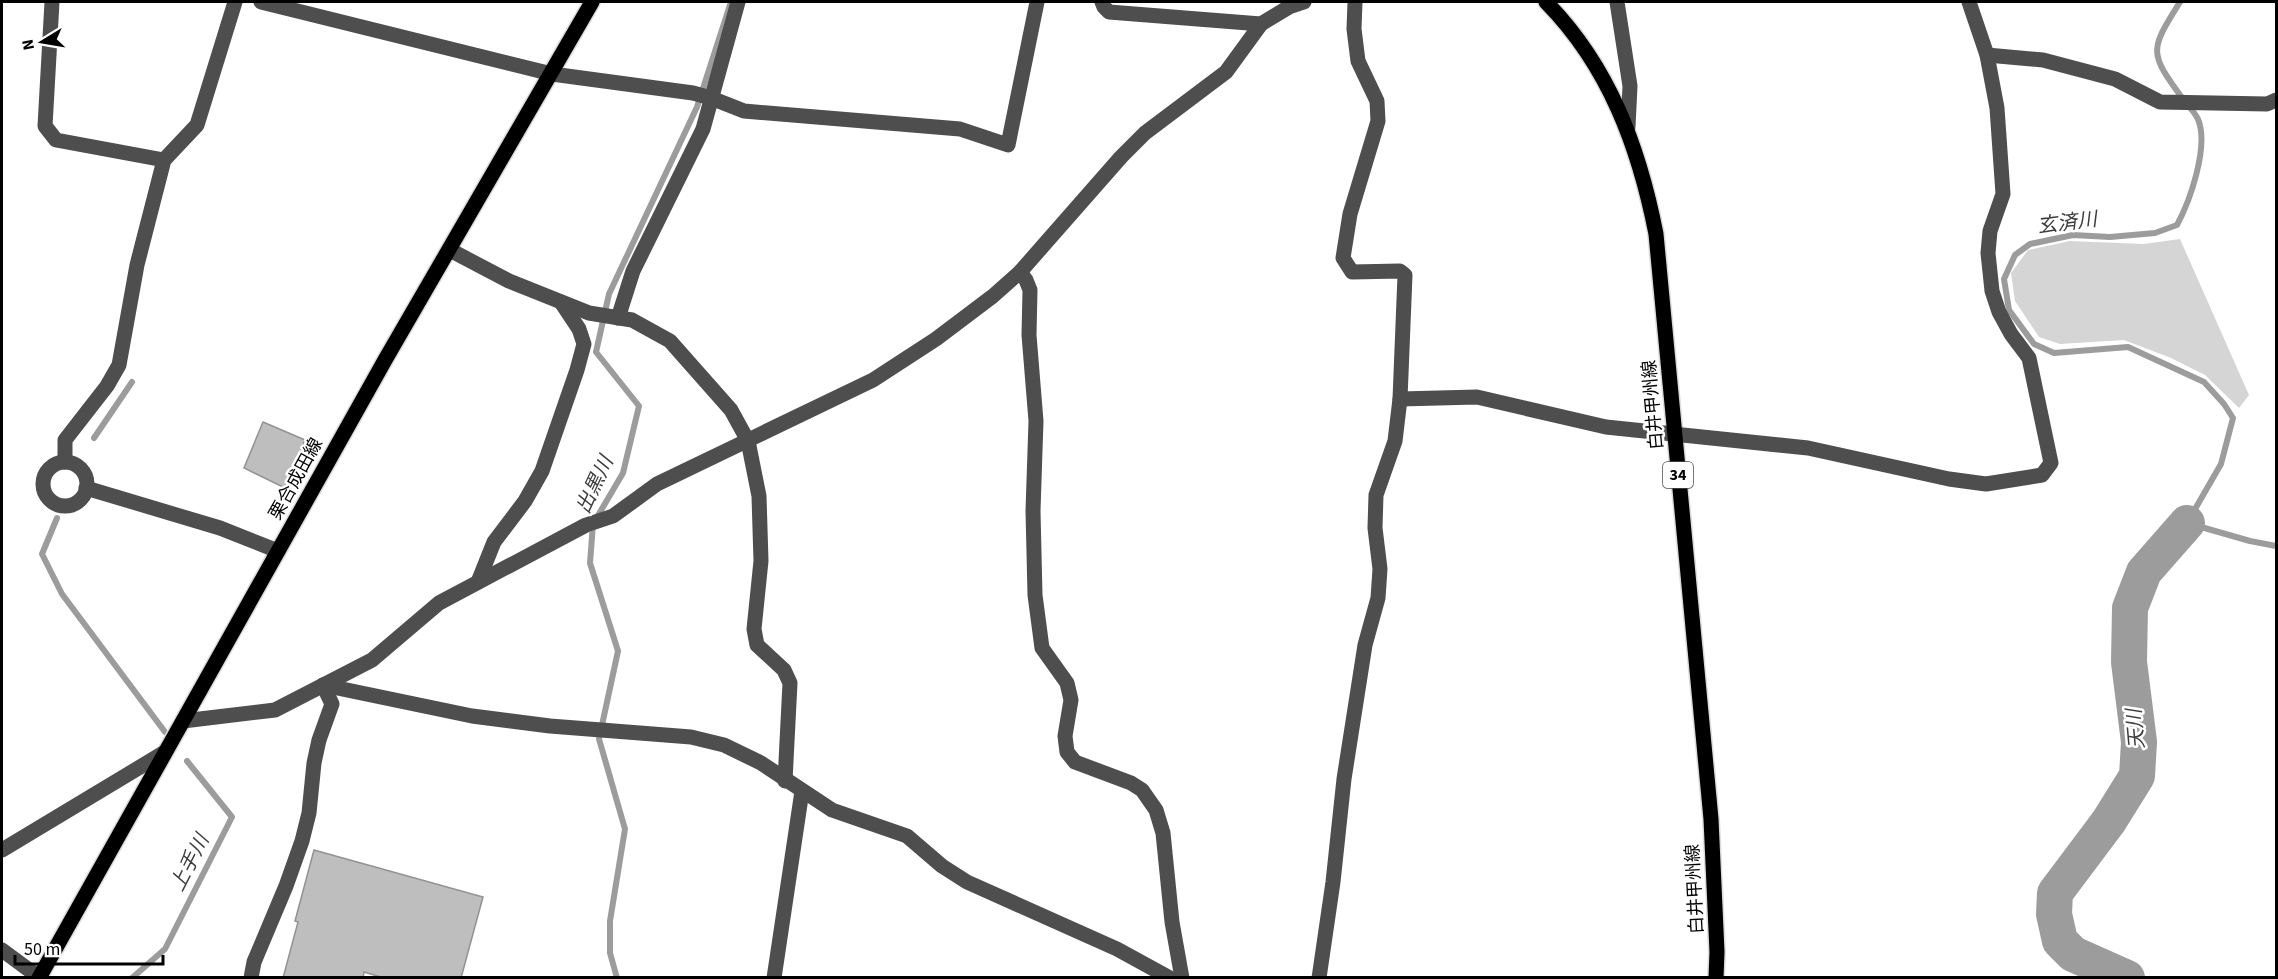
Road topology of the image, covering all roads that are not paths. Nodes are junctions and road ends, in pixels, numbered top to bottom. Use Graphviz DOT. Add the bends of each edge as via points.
graph roads {
  1 [pos="52,2"];
  2 [pos="235,2"];
  3 [pos="261,2"];
  4 [pos="592,2"];
  5 [pos="738,2"];
  6 [pos="1037,2"];
  7 [pos="1102,2"];
  8 [pos="1304,2"];
  9 [pos="1355,2"];
  10 [pos="1546,2"];
  11 [pos="1617,2"];
  12 [pos="1970,2"];
  13 [pos="1261,24"];
  14 [pos="1987,55"];
  15 [pos="552,74"];
  16 [pos="711,98"];
  17 [pos="2277,100"];
  18 [pos="1628,127"];
  19 [pos="164,160"];
  20 [pos="450,250"];
  21 [pos="1020,273"];
  22 [pos="561,302"];
  23 [pos="618,318"];
  24 [pos="1400,399"];
  25 [pos="1675,435"];
  26 [pos="748,441"];
  27 [pos="65,462"];
  28 [pos="86,488"];
  29 [pos="278,551"];
  30 [pos="478,582"];
  31 [pos="323,686"];
  32 [pos="183,721"];
  33 [pos="165,752"];
  34 [pos="786,781"];
  35 [pos="802,791"];
  36 [pos="2,850"];
  37 [pos="2,950"];
  38 [pos="39,977"];
  39 [pos="250,978"];
  40 [pos="774,978"];
  41 [pos="1170,978"];
  42 [pos="1182,978"];
  43 [pos="1318,978"];
  44 [pos="1716,978"];
  1 -- 19 [label="street" via="45,126 56,140"];
  2 -- 19 [label="street" via="197,125"];
  3 -- 15 [label="street"];
  4 -- 15 [label="main road, 栗合成田線"];
  5 -- 16 [label="street"];
  6 -- 16 [label="street" via="1008,145 960,129 744,111"];
  7 -- 13 [label="street" via="1109,12"];
  8 -- 13 [label="street"];
  9 -- 24 [label="street" via="1358,62 1377,101 1378,121 1350,214 1343,258 1352,272 1400,271 1405,275"];
  10 -- 18 [label="main road, 白井甲州線 / 34" via="1598,67"];
  11 -- 18 [label="street" via="1630,86"];
  12 -- 14 [label="street"];
  13 -- 21 [label="street" via="1226,72 1145,133"];
  14 -- 17 [label="street" via="2043,60 2115,79 2160,102 2266,104"];
  14 -- 25 [label="street" via="1997,108 2003,194 1990,231 1992,291 2011,334 2029,358 2050,463 2042,475 1986,484 1808,448"];
  15 -- 16 [label="street"];
  15 -- 20 [label="main road, 栗合成田線"];
  16 -- 23 [label="street" via="703,129 633,271"];
  18 -- 25 [label="main road, 白井甲州線 / 34" via="1648,191 1656,234"];
  19 -- 27 [label="street" via="136,265 119,365 65,440"];
  20 -- 22 [label="street" via="509,281"];
  20 -- 29 [label="main road, 栗合成田線"];
  21 -- 26 [label="street" via="936,339 873,380"];
  21 -- 42 [label="street" via="1030,290 1029,335 1036,421 1035,595 1042,648 1067,683 1071,700 1065,736 1067,752 1075,762 1142,790 1156,810 1163,832"];
  22 -- 23 [label="street" via="591,314"];
  22 -- 30 [label="street" via="584,344 577,370 542,471 494,542"];
  23 -- 26 [label="street" via="670,341 731,410"];
  24 -- 25 [label="street" via="1478,397 1606,427"];
  24 -- 43 [label="street" via="1395,441 1376,495 1378,598 1363,656"];
  25 -- 44 [label="main road, 白井甲州線 / 34" via="1711,819"];
  26 -- 30 [label="street" via="657,484 611,517 586,525"];
  26 -- 34 [label="street" via="759,496 761,561 754,629 757,645 784,670 790,683"];
  27 -- 28 [label="street" via="82,470"];
  27 -- 28 [label="street" via="51,466 43,479 50,501 72,505 84,496"];
  28 -- 29 [label="street" via="220,528"];
  29 -- 32 [label="main road, 栗合成田線"];
  30 -- 31 [label="street" via="439,603 372,660"];
  31 -- 32 [label="street" via="275,710"];
  31 -- 34 [label="street" via="472,716 691,737 724,745 761,763"];
  31 -- 39 [label="street" via="332,704 319,740 309,813"];
  32 -- 33 [label="main road, 栗合成田線"];
  33 -- 36 [label="street"];
  33 -- 38 [label="main road, 栗合成田線"];
  34 -- 35 [label="street"];
  35 -- 40 [label="street"];
  35 -- 41 [label="street" via="832,810 907,836 942,867 967,882 1117,949"];
  37 -- 38 [label="street"];
}
